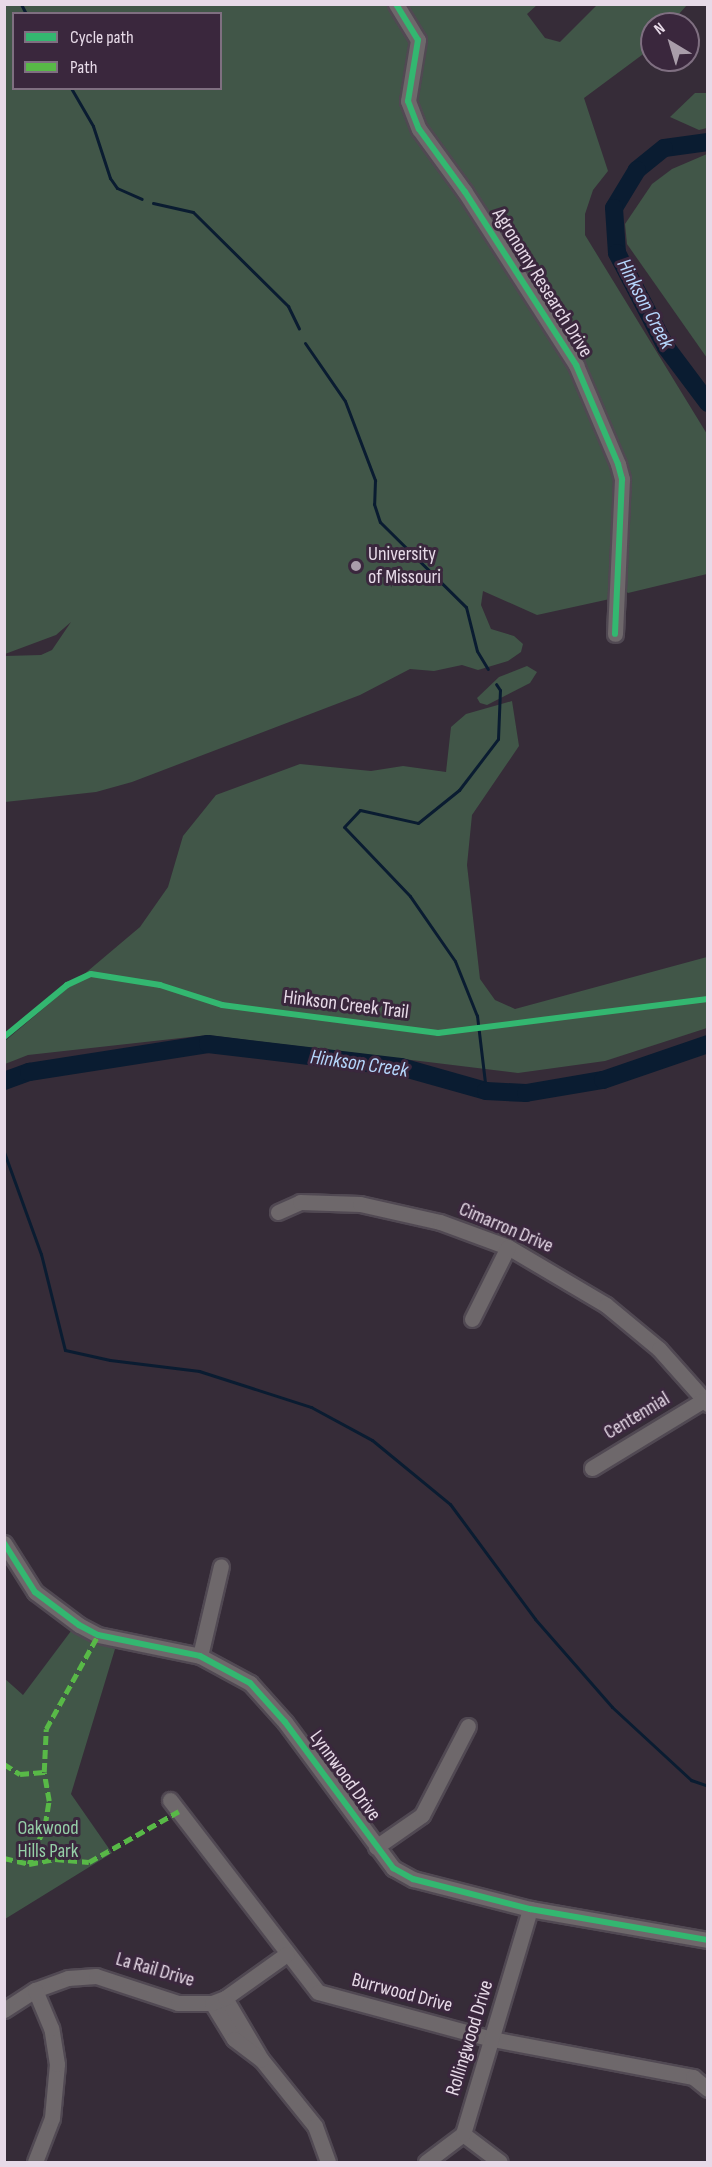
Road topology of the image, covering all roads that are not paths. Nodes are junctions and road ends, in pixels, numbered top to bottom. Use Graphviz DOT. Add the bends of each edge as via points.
graph roads {
  1 [pos="396,4"];
  2 [pos="615,634"];
  3 [pos="278,1212"];
  4 [pos="507,1247"];
  5 [pos="472,1319"];
  6 [pos="706,1402"];
  7 [pos="592,1468"];
  8 [pos="4,1542"];
  9 [pos="221,1566"];
  10 [pos="200,1656"];
  11 [pos="468,1726"];
  12 [pos="170,1800"];
  13 [pos="376,1847"];
  14 [pos="530,1909"];
  15 [pos="708,1940"];
  16 [pos="287,1954"];
  17 [pos="35,1990"];
  18 [pos="219,2001"];
  19 [pos="4,2010"];
  20 [pos="492,2039"];
  21 [pos="708,2090"];
  22 [pos="463,2134"];
  23 [pos="35,2163"];
  24 [pos="327,2163"];
  25 [pos="426,2163"];
  26 [pos="500,2163"];
  1 -- 2 [label="street, Agronomy Research Drive" via="418,40 408,100 419,129 465,192 576,364 618,464 622,479"];
  3 -- 4 [label="street, Cimarron Drive" via="300,1202 360,1204 440,1222"];
  4 -- 5 [label="street"];
  4 -- 6 [label="street, Cimarron Drive" via="606,1305 659,1349"];
  6 -- 7 [label="street, Centennial"];
  8 -- 10 [label="street, Lynnwood Drive" via="35,1592 79,1625 98,1635"];
  9 -- 10 [label="street"];
  10 -- 13 [label="street, Lynnwood Drive" via="250,1683 285,1722"];
  11 -- 13 [label="street" via="422,1815"];
  12 -- 16 [label="street, Burrwood Drive"];
  13 -- 14 [label="street, Lynnwood Drive" via="393,1868 414,1879"];
  14 -- 15 [label="street, Lynnwood Drive"];
  14 -- 20 [label="street, Rollingwood Drive"];
  16 -- 18 [label="street"];
  16 -- 20 [label="street, Burrwood Drive" via="318,1992"];
  17 -- 18 [label="street, La Rail Drive" via="68,1978 96,1976 178,2003"];
  17 -- 19 [label="street, La Rail Drive"];
  17 -- 23 [label="street" via="51,2028 57,2081 52,2118"];
  18 -- 24 [label="street" via="234,2039 261,2059 315,2126"];
  20 -- 21 [label="street, Burrwood Drive" via="693,2078"];
  20 -- 22 [label="street, Rollingwood Drive"];
  22 -- 25 [label="street"];
  22 -- 26 [label="street"];
}
